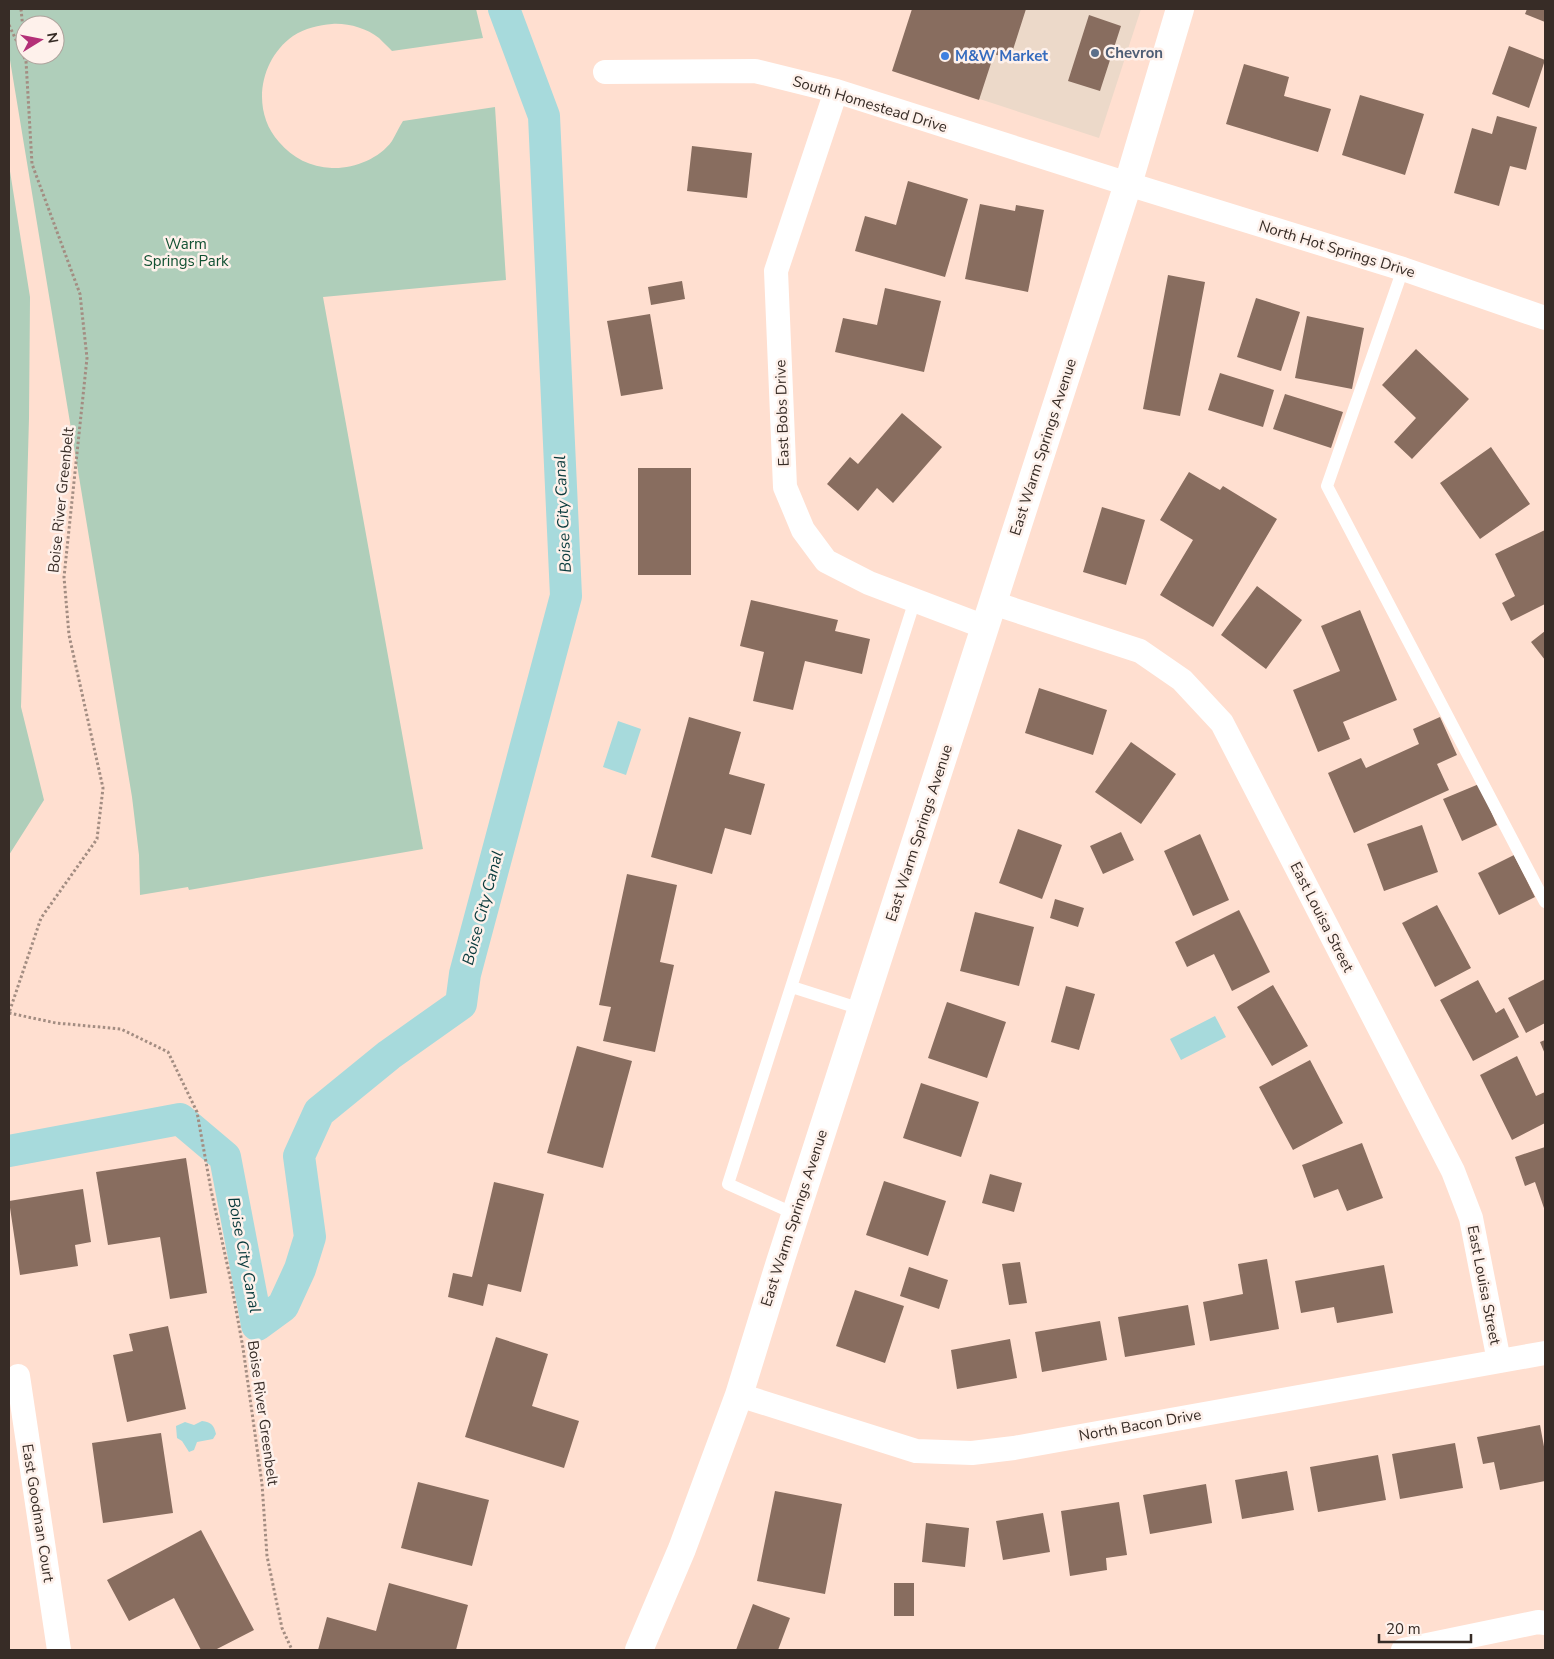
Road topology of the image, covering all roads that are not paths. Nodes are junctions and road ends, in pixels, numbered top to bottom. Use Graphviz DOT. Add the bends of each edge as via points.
graph roads {
  1 [pos="1180,9"];
  2 [pos="605,72"];
  3 [pos="836,91"];
  4 [pos="1128,184"];
  5 [pos="1403,269"];
  6 [pos="1545,318"];
  7 [pos="915,600"];
  8 [pos="989,615"];
  9 [pos="1545,902"];
  10 [pos="792,986"];
  11 [pos="861,1009"];
  12 [pos="795,1214"];
  13 [pos="1545,1353"];
  14 [pos="1499,1361"];
  15 [pos="18,1376"];
  16 [pos="739,1395"];
  17 [pos="1545,1623"];
  18 [pos="59,1650"];
  19 [pos="639,1650"];
  20 [pos="1403,1650"];
  1 -- 4 [label="street, East Warm Springs Avenue"];
  2 -- 3 [label="street, South Homestead Drive" via="755,71"];
  3 -- 4 [label="street, South Homestead Drive"];
  3 -- 7 [label="street, East Bobs Drive" via="776,271 785,487 803,530 826,561 869,583"];
  4 -- 5 [label="street, North Hot Springs Drive"];
  4 -- 8 [label="street, East Warm Springs Avenue"];
  5 -- 6 [label="street, North Hot Springs Drive"];
  5 -- 9 [label="lane" via="1327,486"];
  7 -- 8 [label="street, East Bobs Drive"];
  7 -- 10 [label="lane"];
  8 -- 11 [label="street, East Warm Springs Avenue"];
  8 -- 14 [label="street, East Louisa Street" via="1140,651 1182,680 1222,723 1453,1171 1471,1218"];
  10 -- 11 [label="lane"];
  10 -- 12 [label="lane" via="728,1184"];
  11 -- 12 [label="street, East Warm Springs Avenue"];
  12 -- 16 [label="street, East Warm Springs Avenue"];
  13 -- 14 [label="street, North Bacon Drive"];
  14 -- 16 [label="street, North Bacon Drive" via="972,1453 916,1451"];
  15 -- 18 [label="street, East Goodman Court"];
  16 -- 19 [label="street, East Warm Springs Avenue" via="682,1549"];
  17 -- 20 [label="street"];
}
